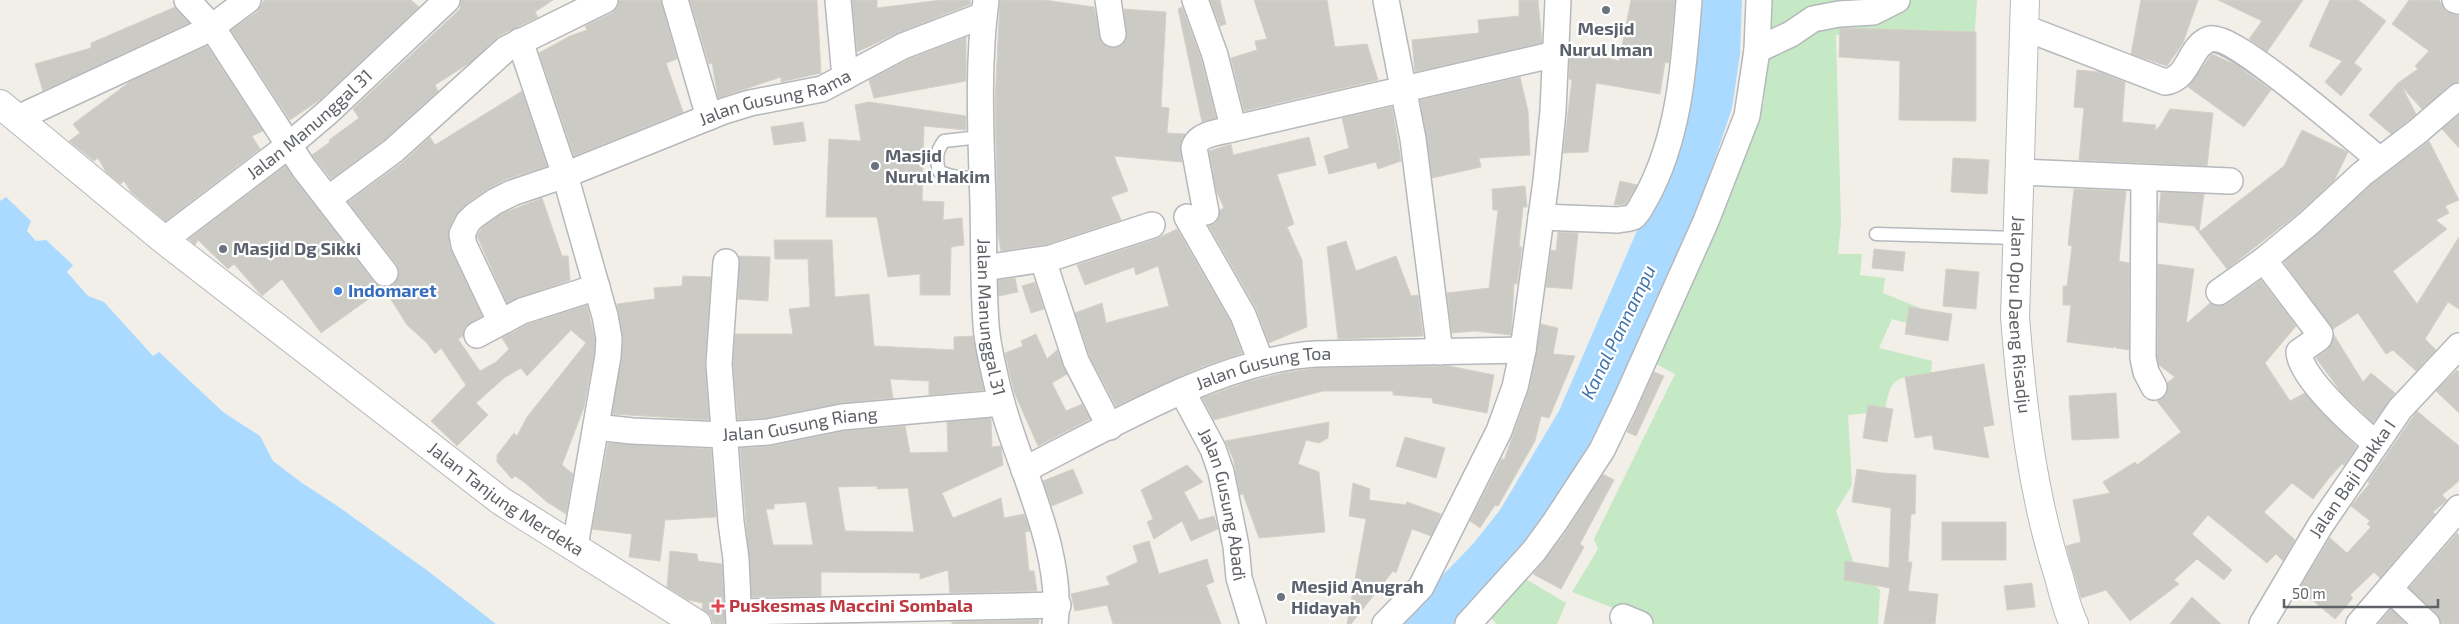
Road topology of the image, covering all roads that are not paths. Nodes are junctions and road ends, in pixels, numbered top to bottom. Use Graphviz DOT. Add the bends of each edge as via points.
graph roads {
  1 [pos="187,0"];
  2 [pos="248,0"];
  3 [pos="446,0"];
  4 [pos="605,0"];
  5 [pos="675,0"];
  6 [pos="838,0"];
  7 [pos="1108,0"];
  8 [pos="1195,0"];
  9 [pos="1386,0"];
  10 [pos="1558,0"];
  11 [pos="1689,0"];
  12 [pos="1759,0"];
  13 [pos="1897,0"];
  14 [pos="2025,0"];
  15 [pos="2454,0"];
  16 [pos="2459,1"];
  17 [pos="985,8"];
  18 [pos="212,27"];
  19 [pos="2024,28"];
  20 [pos="1113,34"];
  21 [pos="520,40"];
  22 [pos="1758,50"];
  23 [pos="1556,54"];
  24 [pos="845,77"];
  25 [pos="1404,90"];
  26 [pos="2459,96"];
  27 [pos="9,111"];
  28 [pos="709,116"];
  29 [pos="1232,129"];
  30 [pos="980,137"];
  31 [pos="288,146"];
  32 [pos="2380,160"];
  33 [pos="2020,172"];
  34 [pos="565,175"];
  35 [pos="982,178"];
  36 [pos="2144,178"];
  37 [pos="2230,181"];
  38 [pos="328,199"];
  39 [pos="1541,217"];
  40 [pos="1152,225"];
  41 [pos="1876,234"];
  42 [pos="2017,238"];
  43 [pos="164,240"];
  44 [pos="1043,260"];
  45 [pos="2264,260"];
  46 [pos="726,262"];
  47 [pos="984,268"];
  48 [pos="385,273"];
  49 [pos="597,287"];
  50 [pos="2219,292"];
  51 [pos="500,321"];
  52 [pos="477,335"];
  53 [pos="2459,346"];
  54 [pos="1523,350"];
  55 [pos="1440,352"];
  56 [pos="1261,362"];
  57 [pos="2154,387"];
  58 [pos="1182,391"];
  59 [pos="1002,403"];
  60 [pos="596,426"];
  61 [pos="1110,427"];
  62 [pos="724,435"];
  63 [pos="2376,444"];
  64 [pos="1024,470"];
  65 [pos="2459,508"];
  66 [pos="575,546"];
  67 [pos="2390,589"];
  68 [pos="1056,614"];
  69 [pos="740,618"];
  70 [pos="1475,622"];
  71 [pos="697,624"];
  72 [pos="1252,624"];
  73 [pos="1385,624"];
  74 [pos="2074,624"];
  75 [pos="2262,624"];
  76 [pos="2360,624"];
  77 [pos="2427,624"];
  1 -- 18 [label="street"];
  2 -- 18 [label="street"];
  3 -- 31 [label="street, Jalan Manunggal 31"];
  4 -- 21 [label="street"];
  5 -- 28 [label="street"];
  6 -- 24 [label="street"];
  7 -- 20 [label="street"];
  8 -- 29 [label="street" via="1215,55"];
  9 -- 25 [label="street"];
  10 -- 23 [label="street"];
  11 -- 39 [label="street" via="1682,77 1668,145 1653,184 1637,213 1618,220"];
  12 -- 22 [label="street"];
  13 -- 22 [label="street" via="1873,12 1812,19 1791,34"];
  14 -- 19 [label="street, Jalan Opu Daeng Risadju"];
  15 -- 16 [label="street"];
  17 -- 24 [label="street, Jalan Gusung Rama"];
  17 -- 30 [label="street, Jalan Manunggal 31" via="980,64"];
  18 -- 27 [label="street" via="166,51"];
  18 -- 31 [label="street"];
  19 -- 32 [label="street" via="2165,82 2176,79 2205,42 2222,40 2305,98"];
  19 -- 33 [label="street, Jalan Opu Daeng Risadju"];
  21 -- 34 [label="street"];
  21 -- 38 [label="street" via="491,62 393,151"];
  22 -- 70 [label="street" via="1747,116 1732,157 1602,450 1534,551"];
  23 -- 25 [label="street"];
  23 -- 39 [label="street"];
  24 -- 28 [label="street, Jalan Gusung Rama" via="822,89 750,103"];
  25 -- 29 [label="street"];
  25 -- 55 [label="street"];
  26 -- 32 [label="street"];
  27 -- 43 [label="street, Jalan Tanjung Merdeka"];
  28 -- 34 [label="street, Jalan Gusung Rama"];
  29 -- 56 [label="street" via="1204,137 1194,145 1196,215 1243,315"];
  30 -- 35 [label="street, Jalan Manunggal 31"];
  30 -- 35 [label="lane" via="944,141 938,149 936,161 938,171 945,174"];
  31 -- 38 [label="street"];
  31 -- 43 [label="street, Jalan Manunggal 31"];
  32 -- 45 [label="street"];
  33 -- 36 [label="street"];
  33 -- 42 [label="street, Jalan Opu Daeng Risadju"];
  34 -- 49 [label="street"];
  34 -- 51 [label="street, Jalan Gusung Rama" via="494,202 465,227 462,234 464,245"];
  35 -- 47 [label="street, Jalan Manunggal 31"];
  36 -- 37 [label="street"];
  36 -- 57 [label="street" via="2143,358"];
  38 -- 48 [label="street"];
  39 -- 54 [label="street"];
  40 -- 44 [label="street"];
  41 -- 42 [label="lane"];
  42 -- 74 [label="street, Jalan Opu Daeng Risadju" via="2015,317 2022,402 2048,542"];
  43 -- 66 [label="street, Jalan Tanjung Merdeka" via="501,501"];
  44 -- 47 [label="street"];
  44 -- 61 [label="street" via="1076,361"];
  45 -- 50 [label="street"];
  45 -- 63 [label="street" via="2320,334 2299,352 2313,380 2348,420"];
  46 -- 62 [label="street" via="719,364"];
  47 -- 59 [label="street, Jalan Manunggal 31" via="986,326"];
  49 -- 51 [label="street"];
  49 -- 60 [label="street" via="609,338"];
  51 -- 52 [label="street"];
  53 -- 63 [label="street, Jalan Baji Dakka I" via="2400,409"];
  54 -- 55 [label="street, Jalan Gusung Toa"];
  54 -- 73 [label="street" via="1515,387 1499,430 1421,587"];
  55 -- 56 [label="street, Jalan Gusung Toa" via="1299,355"];
  56 -- 58 [label="street, Jalan Gusung Toa"];
  58 -- 61 [label="street, Jalan Gusung Toa"];
  58 -- 72 [label="street, Jalan Gusung Abadi" via="1221,472 1234,530 1239,578"];
  59 -- 62 [label="street, Jalan Gusung Riang" via="842,417 768,432"];
  59 -- 64 [label="street, Jalan Manunggal 31"];
  60 -- 62 [label="street, Jalan Gusung Riang"];
  60 -- 66 [label="street"];
  61 -- 64 [label="street, Jalan Gusung Toa"];
  62 -- 69 [label="street"];
  63 -- 75 [label="street, Jalan Baji Dakka I" via="2301,555"];
  64 -- 68 [label="street, Jalan Manunggal 31" via="1055,576"];
  65 -- 67 [label="street"];
  66 -- 71 [label="street, Jalan Tanjung Merdeka"];
  67 -- 76 [label="street"];
  67 -- 77 [label="street"];
  68 -- 69 [label="street"];
}
